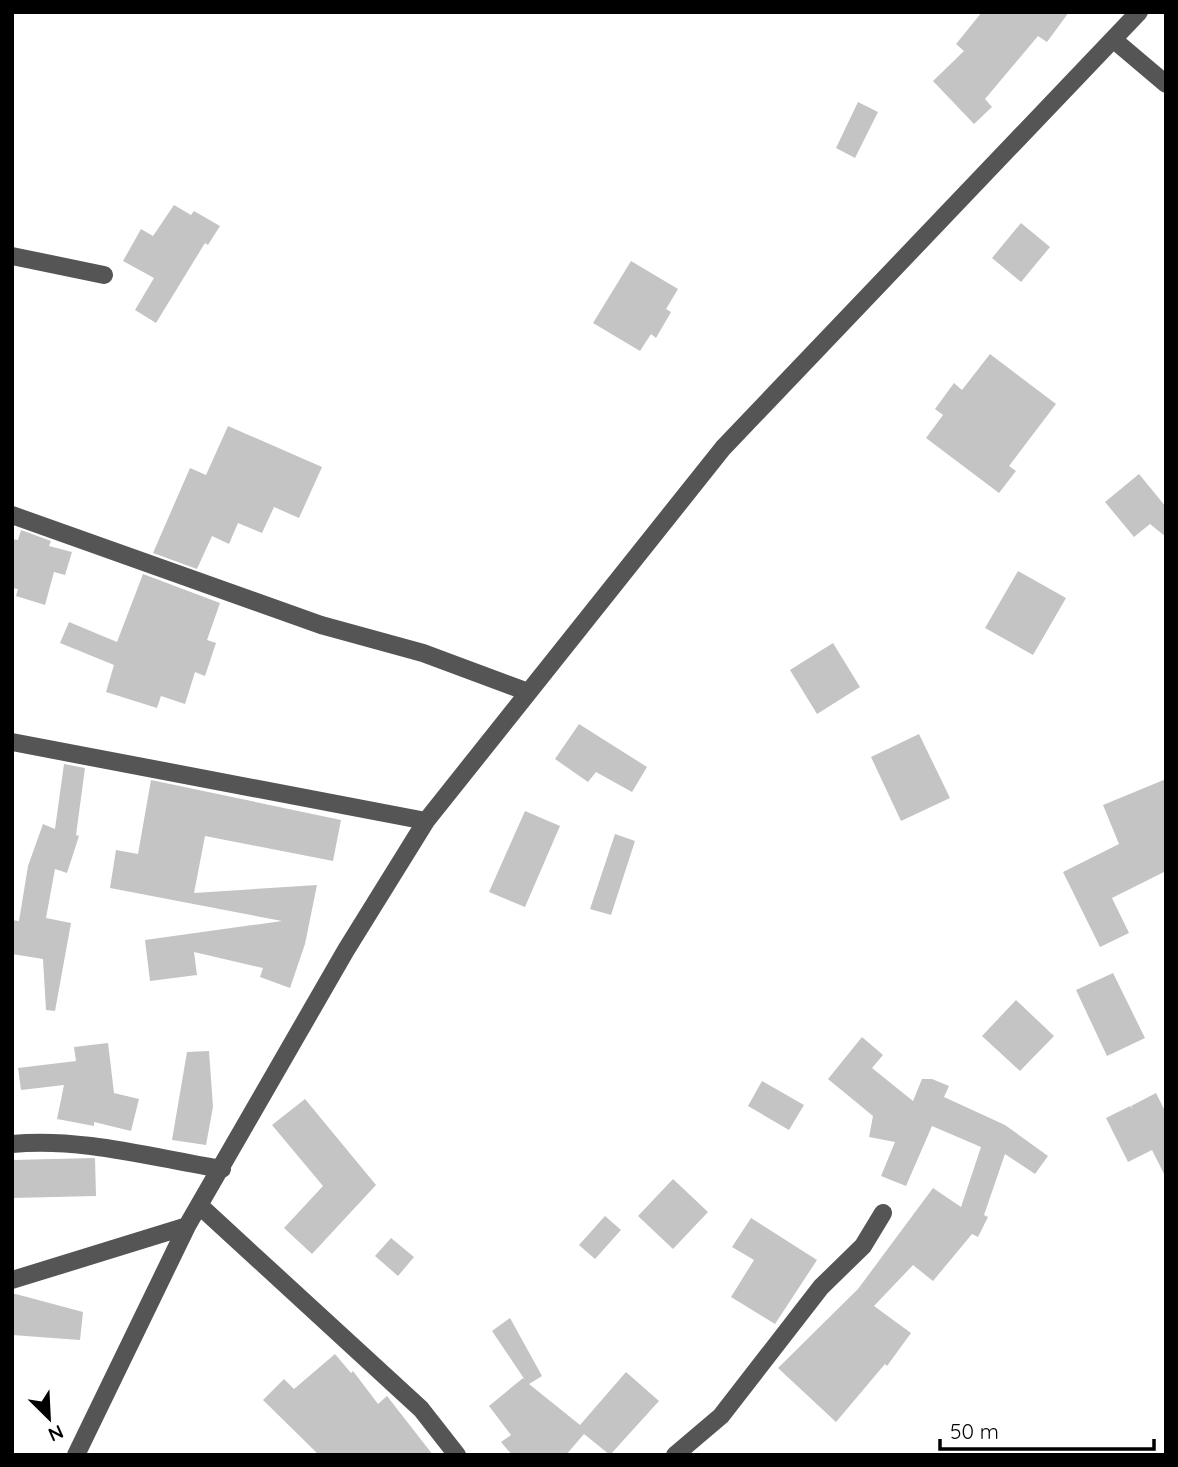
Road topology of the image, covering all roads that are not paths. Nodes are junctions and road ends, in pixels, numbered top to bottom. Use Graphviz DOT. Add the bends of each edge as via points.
graph roads {
  1 [pos="1139,12"];
  2 [pos="1114,40"];
  3 [pos="1166,84"];
  4 [pos="12,256"];
  5 [pos="104,275"];
  6 [pos="12,515"];
  7 [pos="528,692"];
  8 [pos="12,742"];
  9 [pos="426,821"];
  10 [pos="12,1144"];
  11 [pos="222,1169"];
  12 [pos="201,1206"];
  13 [pos="883,1213"];
  14 [pos="187,1226"];
  15 [pos="12,1280"];
  16 [pos="76,1455"];
  17 [pos="457,1455"];
  18 [pos="675,1455"];
  1 -- 2 [label="street"];
  2 -- 3 [label="street"];
  2 -- 7 [label="street" via="723,448"];
  4 -- 5 [label="street"];
  6 -- 7 [label="street" via="321,625 423,653"];
  7 -- 9 [label="street"];
  8 -- 9 [label="street"];
  9 -- 11 [label="street" via="346,950"];
  10 -- 11 [label="street" via="35,1142 113,1151"];
  11 -- 12 [label="street"];
  12 -- 14 [label="street"];
  12 -- 17 [label="street" via="421,1409"];
  13 -- 18 [label="street" via="863,1246 821,1287 721,1416"];
  14 -- 15 [label="street"];
  14 -- 16 [label="street"];
}
